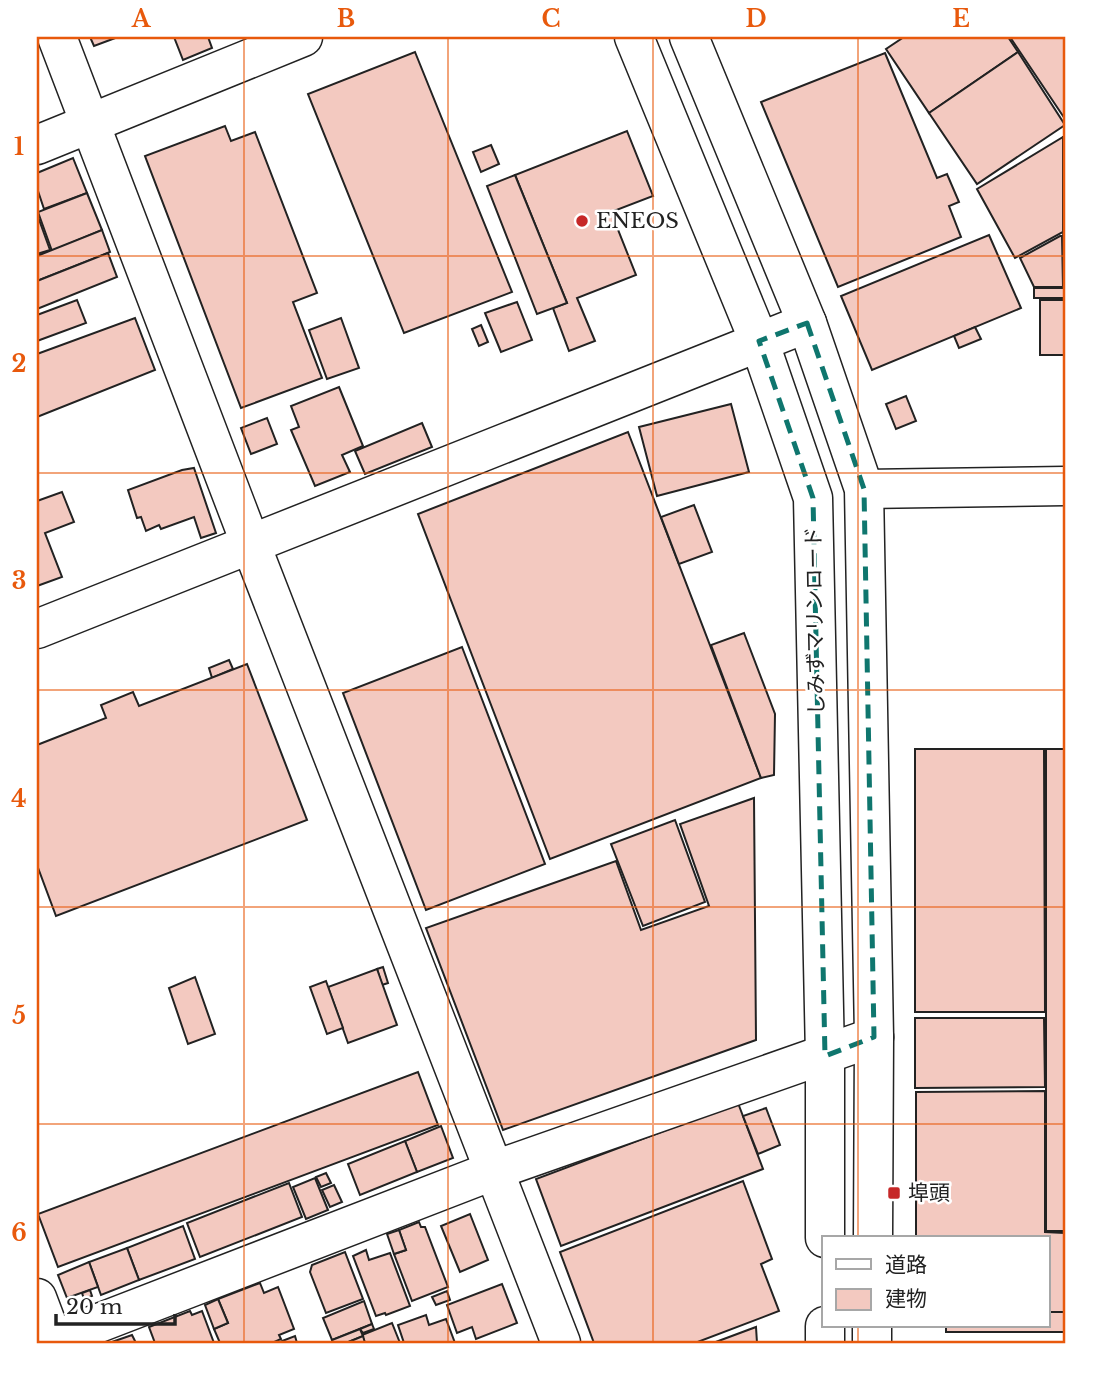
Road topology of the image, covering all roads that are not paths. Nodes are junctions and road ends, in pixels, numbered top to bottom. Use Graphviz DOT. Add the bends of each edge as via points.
graph roads {
  1 [pos="57,37"];
  2 [pos="303,37"];
  3 [pos="634,37"];
  4 [pos="689,37"];
  5 [pos="90,124"];
  6 [pos="37,145"];
  7 [pos="807,323"];
  8 [pos="759,341"];
  9 [pos="1065,486"];
  10 [pos="864,489"];
  11 [pos="251,545"];
  12 [pos="37,629"];
  13 [pos="874,1037"];
  14 [pos="825,1056"];
  15 [pos="495,1170"];
  16 [pos="825,1236"];
  17 [pos="873,1236"];
  18 [pos="37,1298"];
  19 [pos="52,1343"];
  20 [pos="561,1343"];
  1 -- 5 [label="main road"];
  2 -- 5 [label="main road"];
  3 -- 8 [label="main road, しみずマリンロード"];
  4 -- 7 [label="main road"];
  5 -- 6 [label="main road"];
  5 -- 11 [label="main road"];
  7 -- 8 [label="main road"];
  7 -- 10 [label="main road"];
  8 -- 11 [label="main road"];
  8 -- 14 [label="main road, しみずマリンロード" via="813,498"];
  9 -- 10 [label="main road"];
  10 -- 13 [label="main road"];
  11 -- 12 [label="main road"];
  11 -- 15 [label="main road"];
  13 -- 14 [label="main road"];
  13 -- 17 [label="main road"];
  14 -- 15 [label="main road"];
  14 -- 16 [label="main road, しみずマリンロード"];
  15 -- 19 [label="main road"];
  15 -- 20 [label="main road"];
  18 -- 19 [label="main road"];
}
